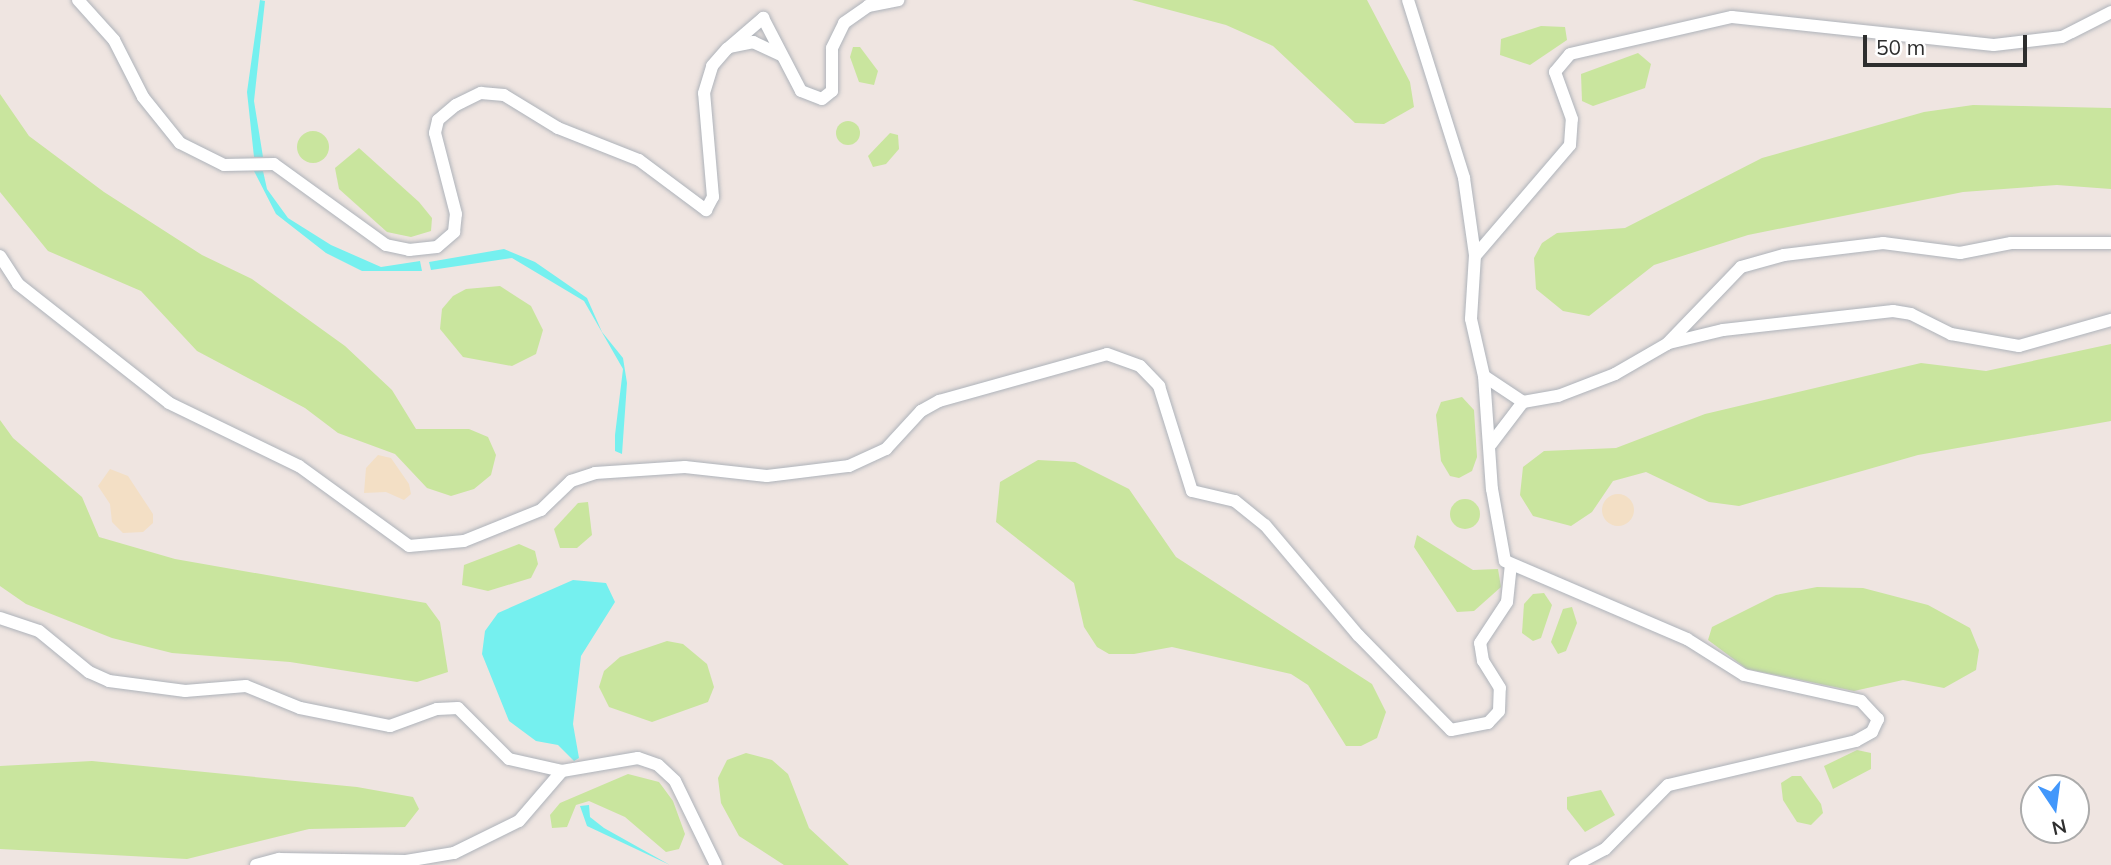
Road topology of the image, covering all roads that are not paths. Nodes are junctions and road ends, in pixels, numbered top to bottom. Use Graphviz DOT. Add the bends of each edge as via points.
graph roads {
  1 [pos="78,0"];
  2 [pos="898,0"];
  3 [pos="1408,0"];
  4 [pos="2111,12"];
  5 [pos="727,49"];
  6 [pos="783,58"];
  7 [pos="2111,243"];
  8 [pos="0,256"];
  9 [pos="1475,256"];
  10 [pos="2111,320"];
  11 [pos="1667,344"];
  12 [pos="1484,376"];
  13 [pos="1523,402"];
  14 [pos="1491,444"];
  15 [pos="1511,566"];
  16 [pos="0,618"];
  17 [pos="562,771"];
  18 [pos="256,865"];
  19 [pos="716,865"];
  20 [pos="1575,865"];
  1 -- 5 [label="lane" via="114,40 143,97 180,143 213,162 274,164 386,245 409,250 437,247 454,232 456,214 435,125 456,104 491,92 568,132 639,160 700,209 710,207 704,93 712,66"];
  2 -- 6 [label="lane" via="868,6 844,23 832,47 832,91 822,99 801,91"];
  3 -- 9 [label="lane" via="1461,162"];
  4 -- 9 [label="lane" via="2062,37 1994,45 1732,17 1570,54 1555,72 1572,119 1570,145"];
  5 -- 6 [label="lane" via="753,42"];
  5 -- 6 [label="lane" via="763,18"];
  7 -- 11 [label="lane" via="2004,243 1960,253 1883,243 1784,255 1735,271"];
  8 -- 15 [label="lane" via="18,284 170,404 299,466 409,546 439,548 475,537 541,510 570,481 595,473 685,467 767,476 856,464 886,449 921,411 939,401 1107,354 1140,366 1159,386 1192,491 1235,502 1265,525 1357,635 1451,730 1488,723 1499,711 1500,688 1483,661 1480,643 1507,602"];
  9 -- 12 [label="lane" via="1471,319"];
  10 -- 11 [label="lane" via="2019,346 1963,338 1893,312 1723,330"];
  11 -- 13 [label="lane" via="1615,374 1558,396"];
  12 -- 13 [label="lane"];
  12 -- 14 [label="lane"];
  13 -- 14 [label="lane"];
  14 -- 15 [label="lane" via="1498,539"];
  15 -- 20 [label="lane" via="1532,570 1601,606 1679,635 1744,675 1861,701 1878,719 1872,732 1856,741 1668,785 1605,849"];
  16 -- 17 [label="lane" via="39,631 89,672 108,681 185,691 246,686 300,708 390,726 437,709 458,708 509,759"];
  17 -- 18 [label="lane" via="519,821 454,853 422,860 279,859"];
  17 -- 19 [label="lane" via="625,758 658,765 681,789"];
}
